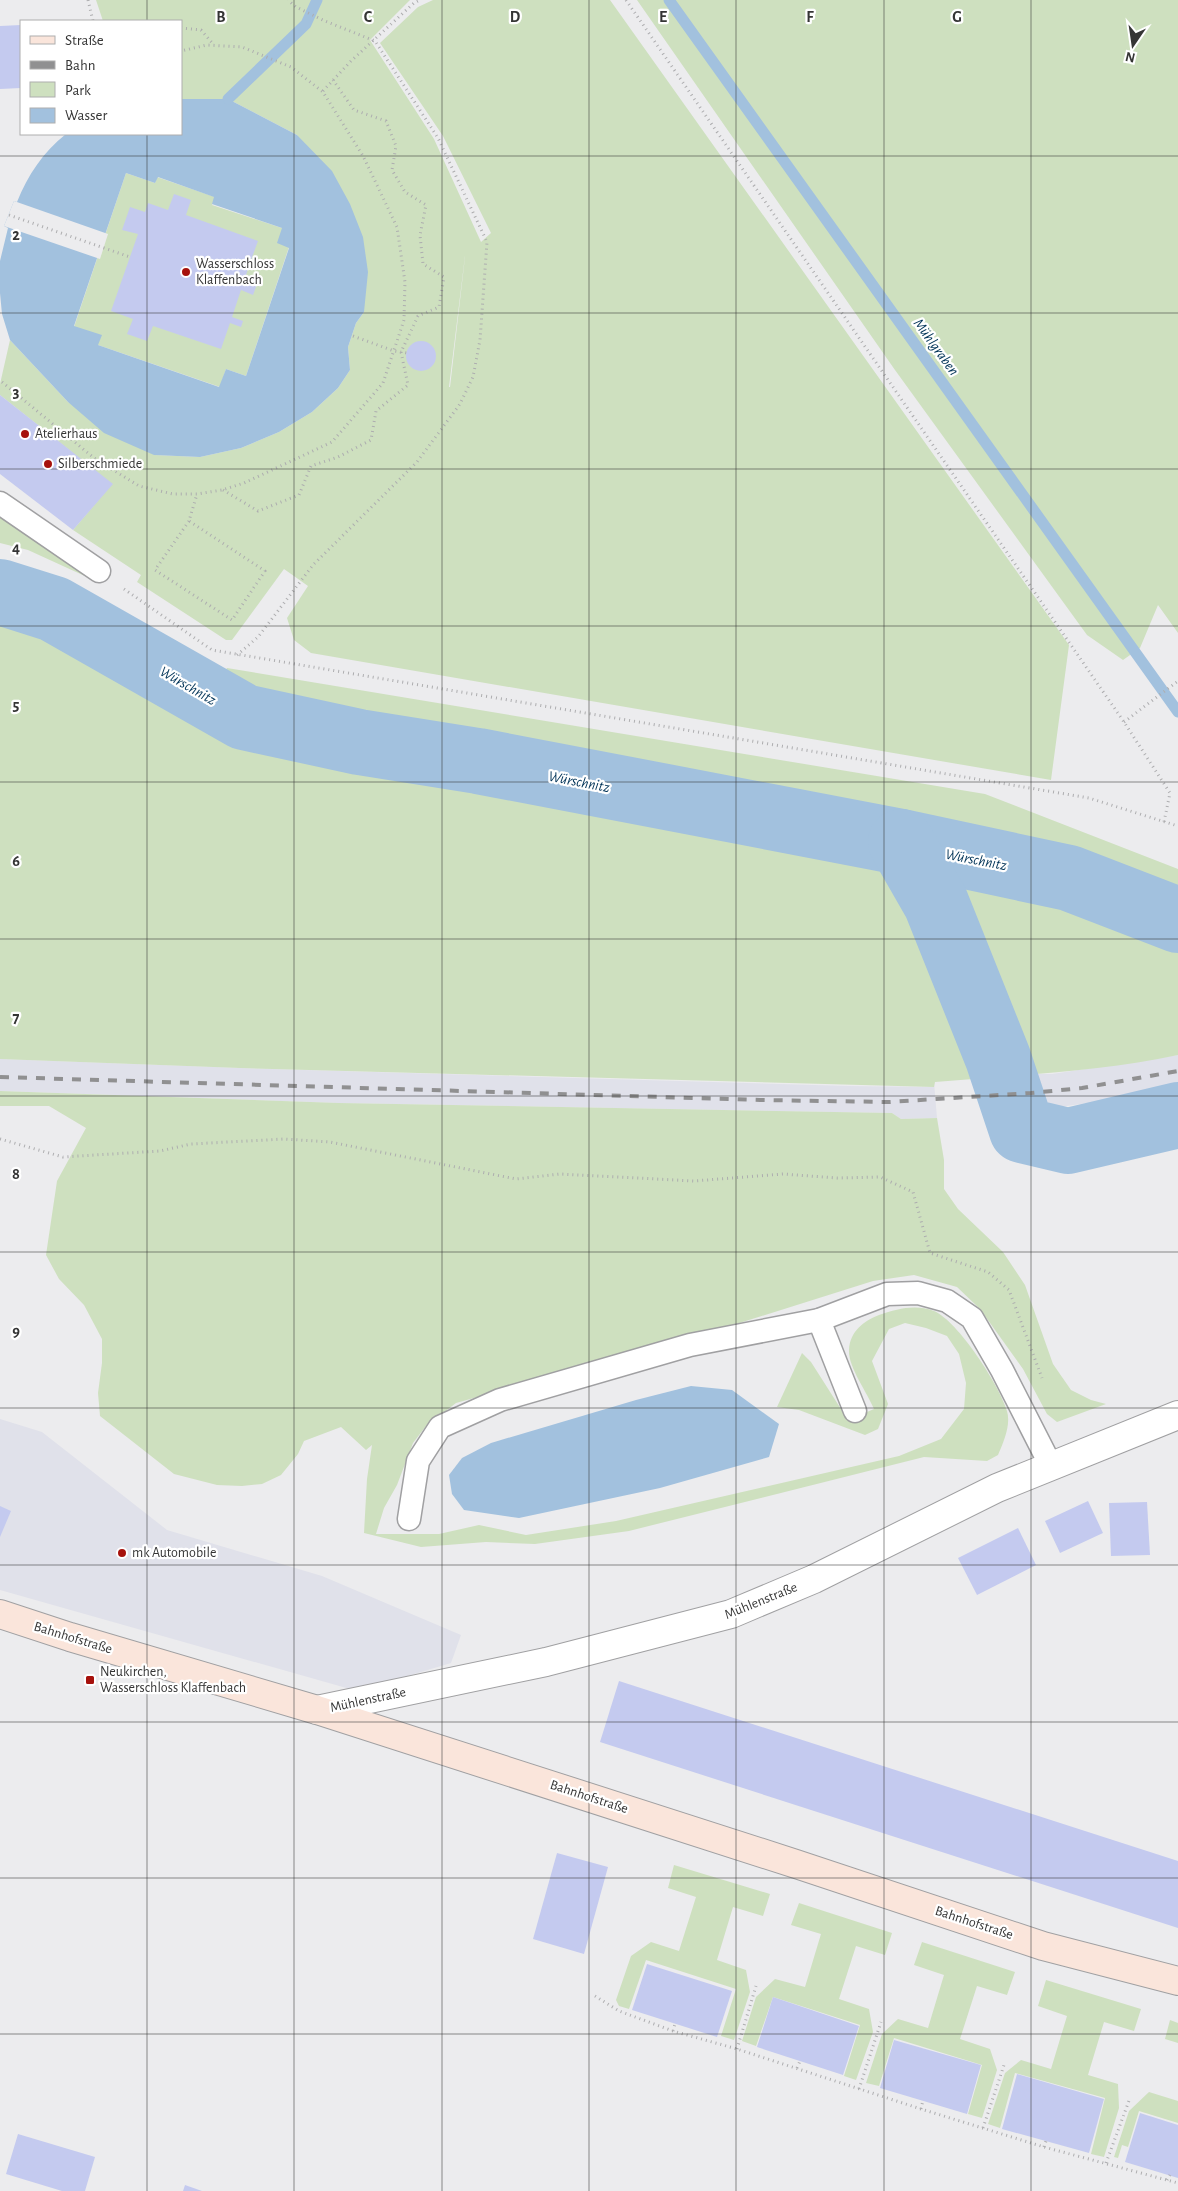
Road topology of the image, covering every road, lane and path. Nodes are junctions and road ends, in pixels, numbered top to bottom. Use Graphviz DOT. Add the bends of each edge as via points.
graph roads {
  1 [pos="88,0"];
  2 [pos="288,0"];
  3 [pos="420,0"];
  4 [pos="626,0"];
  5 [pos="93,20"];
  6 [pos="182,28"];
  7 [pos="375,41"];
  8 [pos="215,45"];
  9 [pos="182,51"];
  10 [pos="333,80"];
  11 [pos="322,92"];
  12 [pos="9,215"];
  13 [pos="130,257"];
  14 [pos="354,336"];
  15 [pos="394,351"];
  16 [pos="401,352"];
  17 [pos="407,352"];
  18 [pos="2,382"];
  19 [pos="222,490"];
  20 [pos="197,494"];
  21 [pos="0,503"];
  22 [pos="189,521"];
  23 [pos="99,571"];
  24 [pos="236,655"];
  25 [pos="1177,681"];
  26 [pos="1124,722"];
  27 [pos="1164,822"];
  28 [pos="1178,826"];
  29 [pos="0,1139"];
  30 [pos="819,1320"];
  31 [pos="856,1411"];
  32 [pos="1178,1415"];
  33 [pos="1029,1425"];
  34 [pos="1051,1466"];
  35 [pos="409,1519"];
  36 [pos="0,1614"];
  37 [pos="317,1710"];
  38 [pos="1178,1981"];
  39 [pos="756,1986"];
  40 [pos="594,1996"];
  41 [pos="881,2022"];
  42 [pos="675,2024"];
  43 [pos="672,2031"];
  44 [pos="737,2048"];
  45 [pos="800,2061"];
  46 [pos="1005,2062"];
  47 [pos="797,2068"];
  48 [pos="859,2089"];
  49 [pos="1130,2098"];
  50 [pos="923,2100"];
  51 [pos="921,2109"];
  52 [pos="983,2128"];
  53 [pos="1046,2141"];
  54 [pos="1044,2147"];
  55 [pos="1106,2163"];
  56 [pos="1170,2175"];
  57 [pos="1167,2180"];
  58 [pos="1178,2183"];
  1 -- 5 [label="path"];
  2 -- 7 [label="path" via="325,21"];
  3 -- 7 [label="path"];
  4 -- 26 [label="path"];
  6 -- 8 [label="path" via="201,30"];
  7 -- 10 [label="path"];
  7 -- 24 [label="path" via="438,138 488,242 480,340 473,376 460,404 416,462 313,565 258,637"];
  8 -- 9 [label="path"];
  8 -- 11 [label="path" via="242,47 292,68"];
  10 -- 11 [label="path"];
  10 -- 16 [label="path" via="354,110 386,121 396,146 392,170 405,192 426,205 420,235 423,264 444,277 439,307 418,316"];
  11 -- 15 [label="path" via="363,156 397,227 405,282 404,320"];
  12 -- 13 [label="path"];
  14 -- 15 [label="path"];
  15 -- 16 [label="path"];
  15 -- 19 [label="path" via="383,384 332,442"];
  16 -- 17 [label="path"];
  16 -- 19 [label="path" via="408,385 376,411 370,440 338,457 311,466 299,495 258,511"];
  18 -- 20 [label="path" via="94,458 140,486 160,492"];
  19 -- 20 [label="path"];
  20 -- 22 [label="path"];
  21 -- 23 [label="lane"];
  22 -- 22 [label="path" via="265,571 232,620 155,570"];
  23 -- 24 [label="path" via="212,650"];
  24 -- 27 [label="path" via="1089,798"];
  25 -- 26 [label="path"];
  26 -- 27 [label="path" via="1170,793"];
  27 -- 28 [label="path"];
  29 -- 33 [label="path" via="63,1157 160,1151 200,1143 284,1139 330,1142 516,1179 560,1174 694,1181 783,1174 880,1177 913,1192 930,1253 988,1272 1009,1290 1043,1377"];
  30 -- 31 [label="lane"];
  30 -- 33 [label="lane" via="887,1294 918,1293 947,1301 972,1318"];
  30 -- 35 [label="lane" via="690,1345 500,1400 440,1427 418,1461"];
  32 -- 34 [label="street, Mühlenstraße"];
  33 -- 34 [label="lane"];
  34 -- 37 [label="street, Mühlenstraße" via="997,1488 814,1579 731,1614 546,1662"];
  36 -- 37 [label="main road, Bahnhofstraße" via="70,1638"];
  37 -- 38 [label="main road, Bahnhofstraße" via="1043,1946"];
  39 -- 44 [label="path"];
  40 -- 43 [label="path" via="619,2011"];
  41 -- 48 [label="path"];
  42 -- 43 [label="path"];
  43 -- 44 [label="path"];
  44 -- 47 [label="path"];
  45 -- 47 [label="path"];
  46 -- 52 [label="path"];
  47 -- 48 [label="path"];
  48 -- 51 [label="path"];
  49 -- 55 [label="path"];
  50 -- 51 [label="path"];
  51 -- 52 [label="path"];
  52 -- 54 [label="path"];
  53 -- 54 [label="path"];
  54 -- 55 [label="path"];
  55 -- 57 [label="path"];
  56 -- 57 [label="path"];
  57 -- 58 [label="path"];
}
